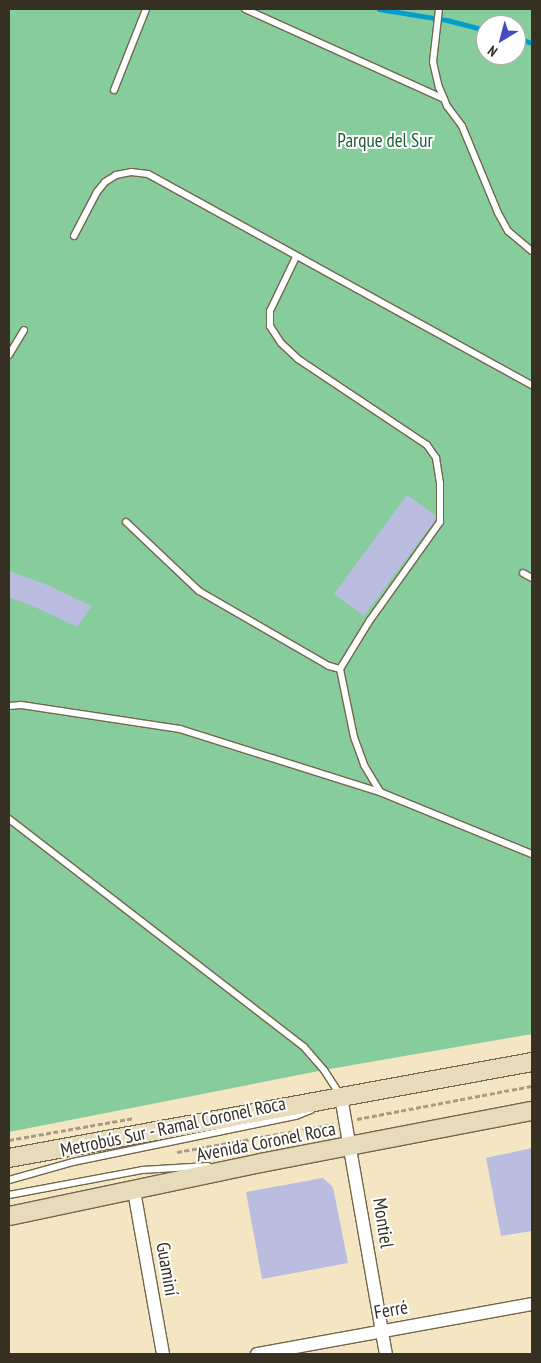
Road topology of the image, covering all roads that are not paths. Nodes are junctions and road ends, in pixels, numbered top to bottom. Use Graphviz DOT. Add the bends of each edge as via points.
graph roads {
  1 [pos="146,9"];
  2 [pos="246,9"];
  3 [pos="439,10"];
  4 [pos="114,90"];
  5 [pos="444,99"];
  6 [pos="74,236"];
  7 [pos="532,250"];
  8 [pos="296,257"];
  9 [pos="24,330"];
  10 [pos="9,355"];
  11 [pos="532,385"];
  12 [pos="126,522"];
  13 [pos="523,573"];
  14 [pos="532,578"];
  15 [pos="340,669"];
  16 [pos="9,706"];
  17 [pos="380,792"];
  18 [pos="9,819"];
  19 [pos="532,854"];
  20 [pos="532,1062"];
  21 [pos="341,1097"];
  22 [pos="532,1111"];
  23 [pos="351,1147"];
  24 [pos="9,1158"];
  25 [pos="261,1163"];
  26 [pos="9,1180"];
  27 [pos="134,1191"];
  28 [pos="9,1194"];
  29 [pos="9,1216"];
  30 [pos="532,1304"];
  31 [pos="381,1330"];
  32 [pos="163,1354"];
  33 [pos="256,1354"];
  34 [pos="386,1354"];
  1 -- 4 [label="lane"];
  2 -- 5 [label="lane"];
  3 -- 5 [label="lane" via="433,62"];
  5 -- 7 [label="lane" via="462,126 508,231"];
  6 -- 8 [label="lane" via="105,182 116,175 131,172 148,174"];
  8 -- 11 [label="lane"];
  8 -- 15 [label="lane" via="274,299 270,326 281,343 298,359 427,445 436,458 440,483 440,522 370,620"];
  9 -- 10 [label="lane"];
  12 -- 15 [label="lane" via="199,592 329,666"];
  13 -- 14 [label="lane"];
  15 -- 17 [label="lane" via="354,737 364,765"];
  16 -- 17 [label="lane" via="180,729"];
  17 -- 19 [label="lane"];
  18 -- 21 [label="lane" via="304,1046"];
  20 -- 21 [label="main road, Avenida Coronel Roca"];
  21 -- 23 [label="street, Montiel"];
  21 -- 24 [label="main road, Avenida Coronel Roca"];
  21 -- 26 [label="lane, Metrobús Sur - Ramal Coronel Roca" via="296,1116 73,1162"];
  22 -- 23 [label="main road, Avenida Coronel Roca"];
  23 -- 25 [label="main road, Avenida Coronel Roca"];
  23 -- 31 [label="street, Montiel"];
  25 -- 27 [label="main road, Avenida Coronel Roca"];
  25 -- 28 [label="lane, Metrobús Sur - Ramal Coronel Roca" via="142,1170"];
  27 -- 29 [label="main road, Avenida Coronel Roca"];
  27 -- 32 [label="street, Guaminí"];
  30 -- 31 [label="street, Ferré"];
  31 -- 33 [label="street, Ferré"];
  31 -- 34 [label="street, Montiel"];
}
